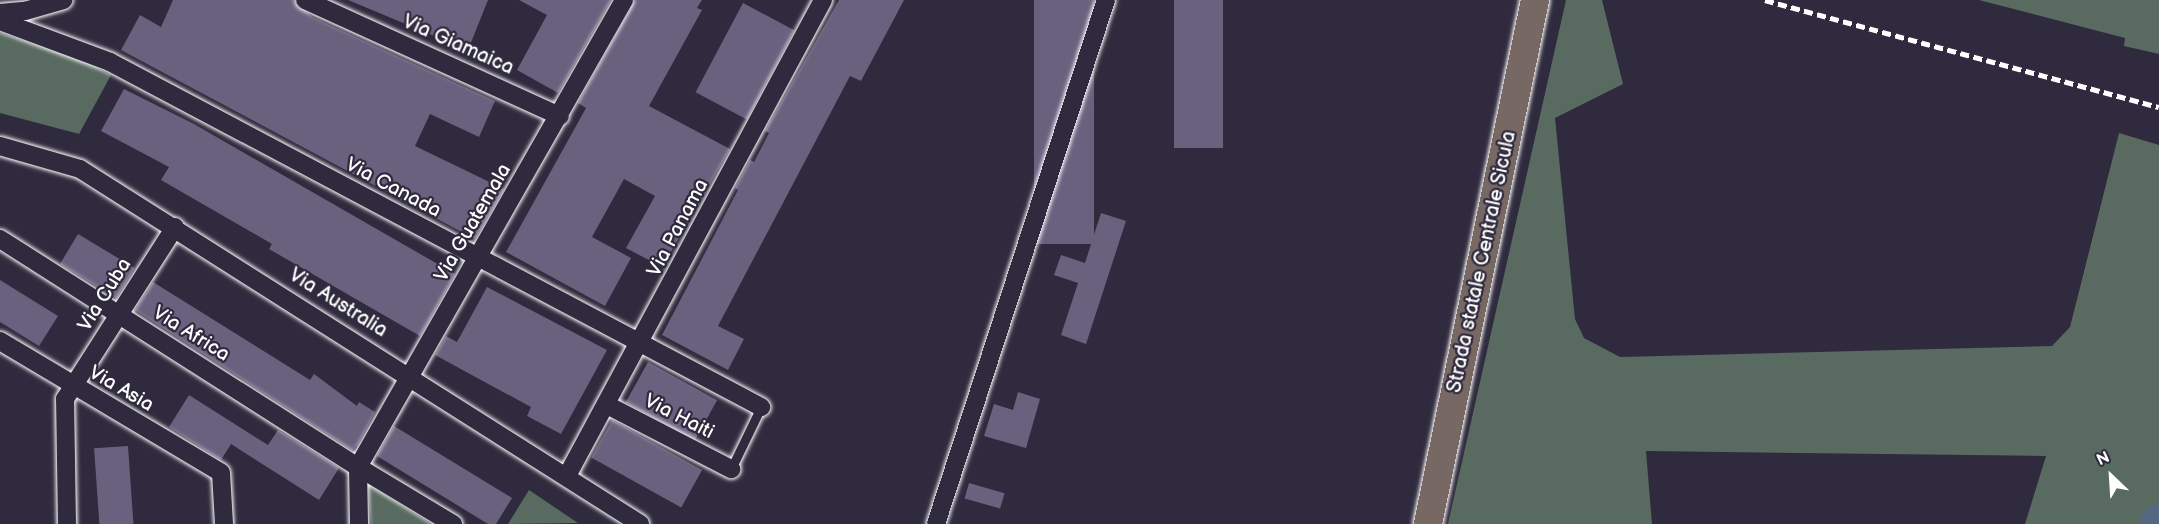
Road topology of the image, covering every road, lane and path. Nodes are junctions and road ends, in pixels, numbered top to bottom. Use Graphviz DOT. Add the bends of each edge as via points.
graph roads {
  1 [pos="63,0"];
  2 [pos="305,0"];
  3 [pos="624,0"];
  4 [pos="824,0"];
  5 [pos="1106,0"];
  6 [pos="1535,0"];
  7 [pos="0,13"];
  8 [pos="0,21"];
  9 [pos="560,116"];
  10 [pos="0,146"];
  11 [pos="175,227"];
  12 [pos="0,239"];
  13 [pos="478,260"];
  14 [pos="119,315"];
  15 [pos="0,341"];
  16 [pos="642,344"];
  17 [pos="411,377"];
  18 [pos="73,387"];
  19 [pos="607,405"];
  20 [pos="761,407"];
  21 [pos="358,467"];
  22 [pos="731,469"];
  23 [pos="568,474"];
  24 [pos="67,524"];
  25 [pos="224,524"];
  26 [pos="359,524"];
  27 [pos="453,524"];
  28 [pos="640,524"];
  29 [pos="936,524"];
  30 [pos="1428,524"];
  1 -- 7 [label="street" via="25,11"];
  2 -- 9 [label="street, Via Giamaica"];
  3 -- 9 [label="street, Via Guatemala"];
  4 -- 16 [label="street, Via Panama"];
  5 -- 29 [label="street"];
  6 -- 30 [label="main road, Strada statale Centrale Sicula"];
  8 -- 13 [label="street, Via Canada" via="110,62"];
  9 -- 13 [label="street, Via Guatemala"];
  10 -- 11 [label="street, Via Australia" via="80,169"];
  11 -- 14 [label="street, Via Cuba"];
  11 -- 17 [label="street, Via Australia"];
  12 -- 14 [label="street, Via Africa"];
  13 -- 16 [label="street, Via Canada"];
  13 -- 17 [label="street, Via Guatemala"];
  14 -- 18 [label="street, Via Cuba"];
  14 -- 21 [label="street, Via Africa"];
  15 -- 18 [label="street, Via Asia"];
  16 -- 19 [label="street, Via Panama"];
  16 -- 20 [label="street, Via Canada"];
  17 -- 21 [label="street, Via Guatemala"];
  17 -- 23 [label="street, Via Australia"];
  18 -- 24 [label="street, Via Cuba" via="65,399"];
  18 -- 25 [label="street, Via Asia" via="221,473"];
  19 -- 22 [label="street, Via Haiti"];
  19 -- 23 [label="street, Via Panama"];
  20 -- 22 [label="lane"];
  21 -- 26 [label="street"];
  21 -- 27 [label="street, Via Africa"];
  23 -- 28 [label="street, Via Australia"];
}
